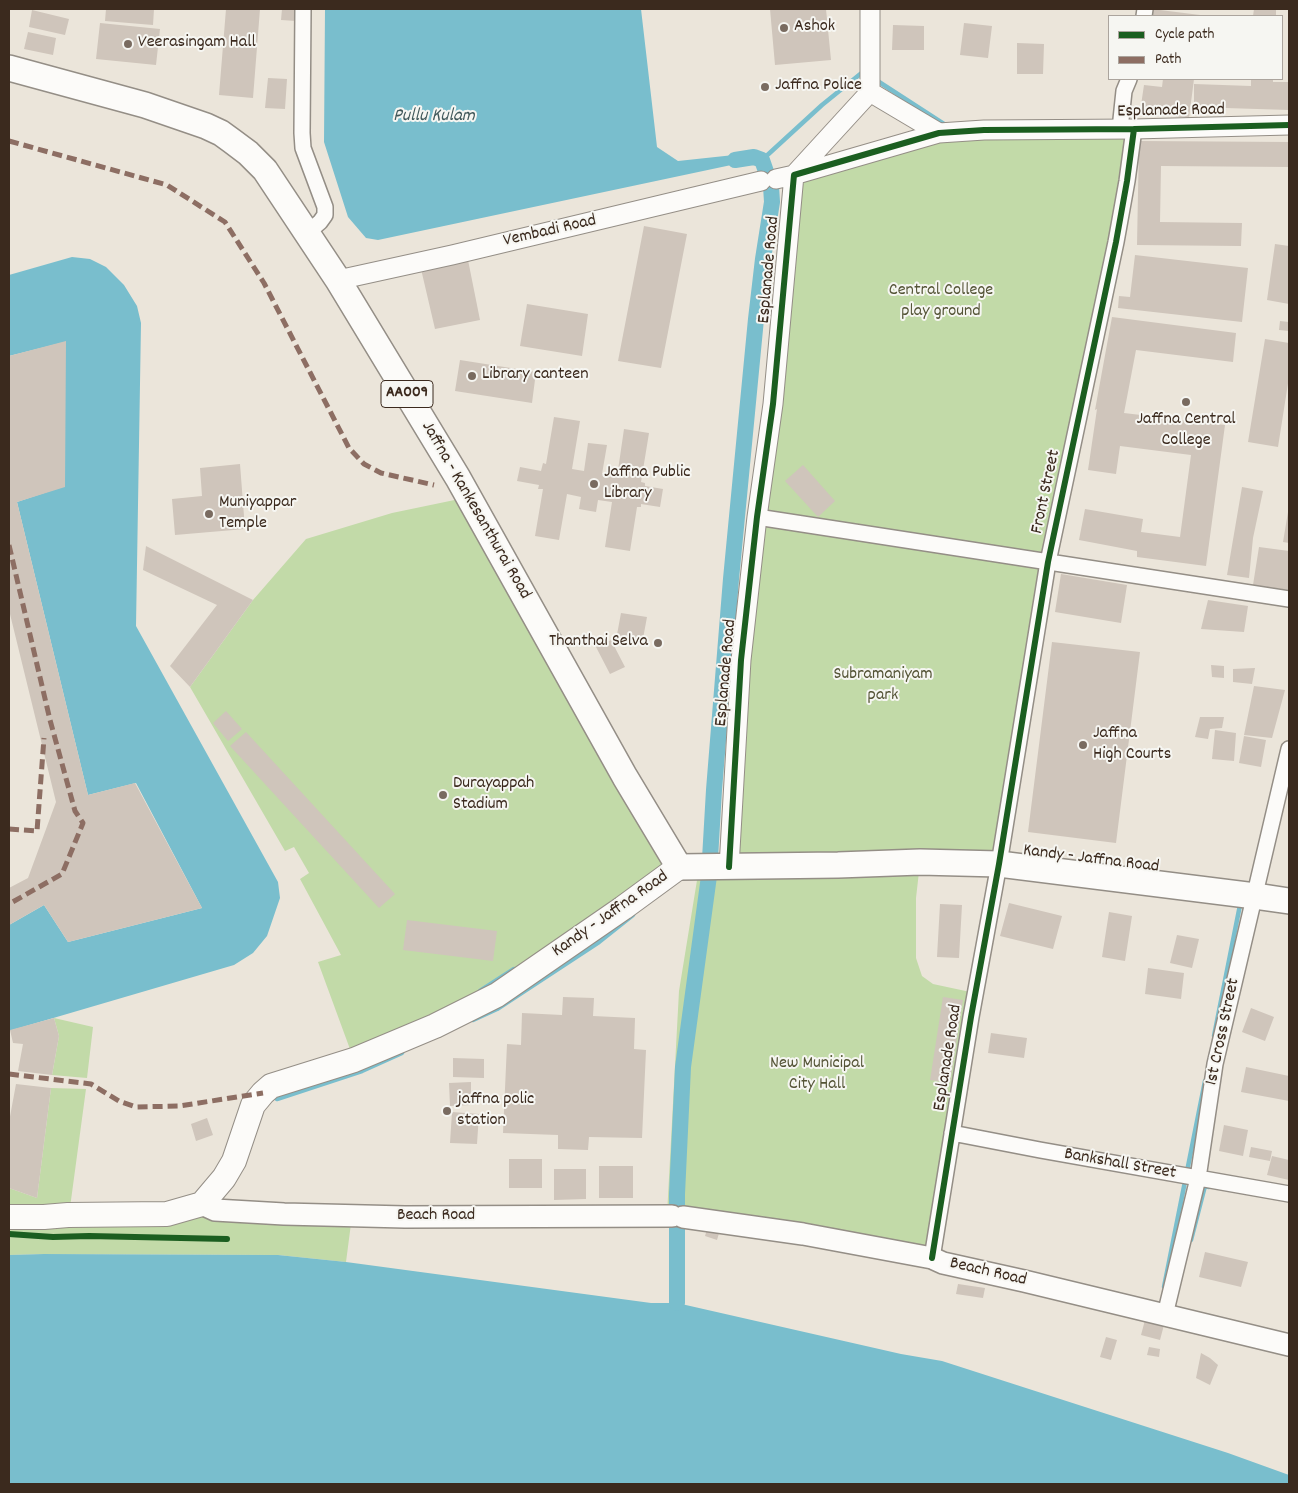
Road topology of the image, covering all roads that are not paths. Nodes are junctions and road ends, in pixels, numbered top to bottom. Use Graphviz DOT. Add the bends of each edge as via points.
graph roads {
  1 [pos="303,9"];
  2 [pos="870,9"];
  3 [pos="9,68"];
  4 [pos="1129,80"];
  5 [pos="870,81"];
  6 [pos="1289,125"];
  7 [pos="1127,129"];
  8 [pos="939,133"];
  9 [pos="777,178"];
  10 [pos="307,233"];
  11 [pos="338,280"];
  12 [pos="757,517"];
  13 [pos="1048,562"];
  14 [pos="1289,599"];
  15 [pos="1289,749"];
  16 [pos="999,864"];
  17 [pos="729,867"];
  18 [pos="679,868"];
  19 [pos="1255,896"];
  20 [pos="1289,901"];
  21 [pos="952,1133"];
  22 [pos="1198,1178"];
  23 [pos="1289,1194"];
  24 [pos="202,1204"];
  25 [pos="9,1218"];
  26 [pos="932,1258"];
  27 [pos="1166,1315"];
  28 [pos="1289,1345"];
  1 -- 10 [label="street" via="303,148 325,207 325,216"];
  2 -- 5 [label="street"];
  3 -- 10 [label="highway, Jaffna - Kankesanthurai Road / AA009" via="145,105 221,133 265,170"];
  4 -- 7 [label="street, Front Street" via="1124,91"];
  5 -- 8 [label="street"];
  5 -- 9 [label="street"];
  6 -- 7 [label="street, Esplanade Road"];
  7 -- 8 [label="street, Esplanade Road"];
  7 -- 13 [label="street, Front Street" via="1116,242"];
  8 -- 9 [label="street, Esplanade Road"];
  9 -- 11 [label="street, Vembadi Road"];
  9 -- 12 [label="street, Esplanade Road" via="773,404"];
  10 -- 11 [label="highway, Jaffna - Kankesanthurai Road / AA009"];
  11 -- 18 [label="highway, Jaffna - Kankesanthurai Road / AA009" via="458,478 625,778"];
  12 -- 13 [label="street"];
  12 -- 17 [label="street, Esplanade Road" via="741,660"];
  13 -- 14 [label="street"];
  13 -- 16 [label="street, Front Street"];
  15 -- 19 [label="street, 1st Cross Street"];
  16 -- 17 [label="highway, Kandy - Jaffna Road" via="920,862"];
  16 -- 19 [label="highway, Kandy - Jaffna Road"];
  16 -- 21 [label="street, Esplanade Road"];
  17 -- 18 [label="highway, Kandy - Jaffna Road"];
  18 -- 24 [label="main road, Kandy - Jaffna Road" via="497,995 435,1026 354,1060 271,1086 252,1105 234,1161"];
  19 -- 20 [label="highway, Kandy - Jaffna Road"];
  19 -- 22 [label="street, 1st Cross Street" via="1215,1064"];
  21 -- 22 [label="street, Bankshall Street"];
  21 -- 26 [label="street, Esplanade Road"];
  22 -- 23 [label="street, Bankshall Street"];
  22 -- 27 [label="street, 1st Cross Street"];
  24 -- 25 [label="main road" via="167,1214"];
  24 -- 26 [label="main road, Beach Road" via="215,1210 284,1214 678,1216 804,1234"];
  26 -- 27 [label="main road, Beach Road"];
  27 -- 28 [label="main road, Beach Road"];
}
